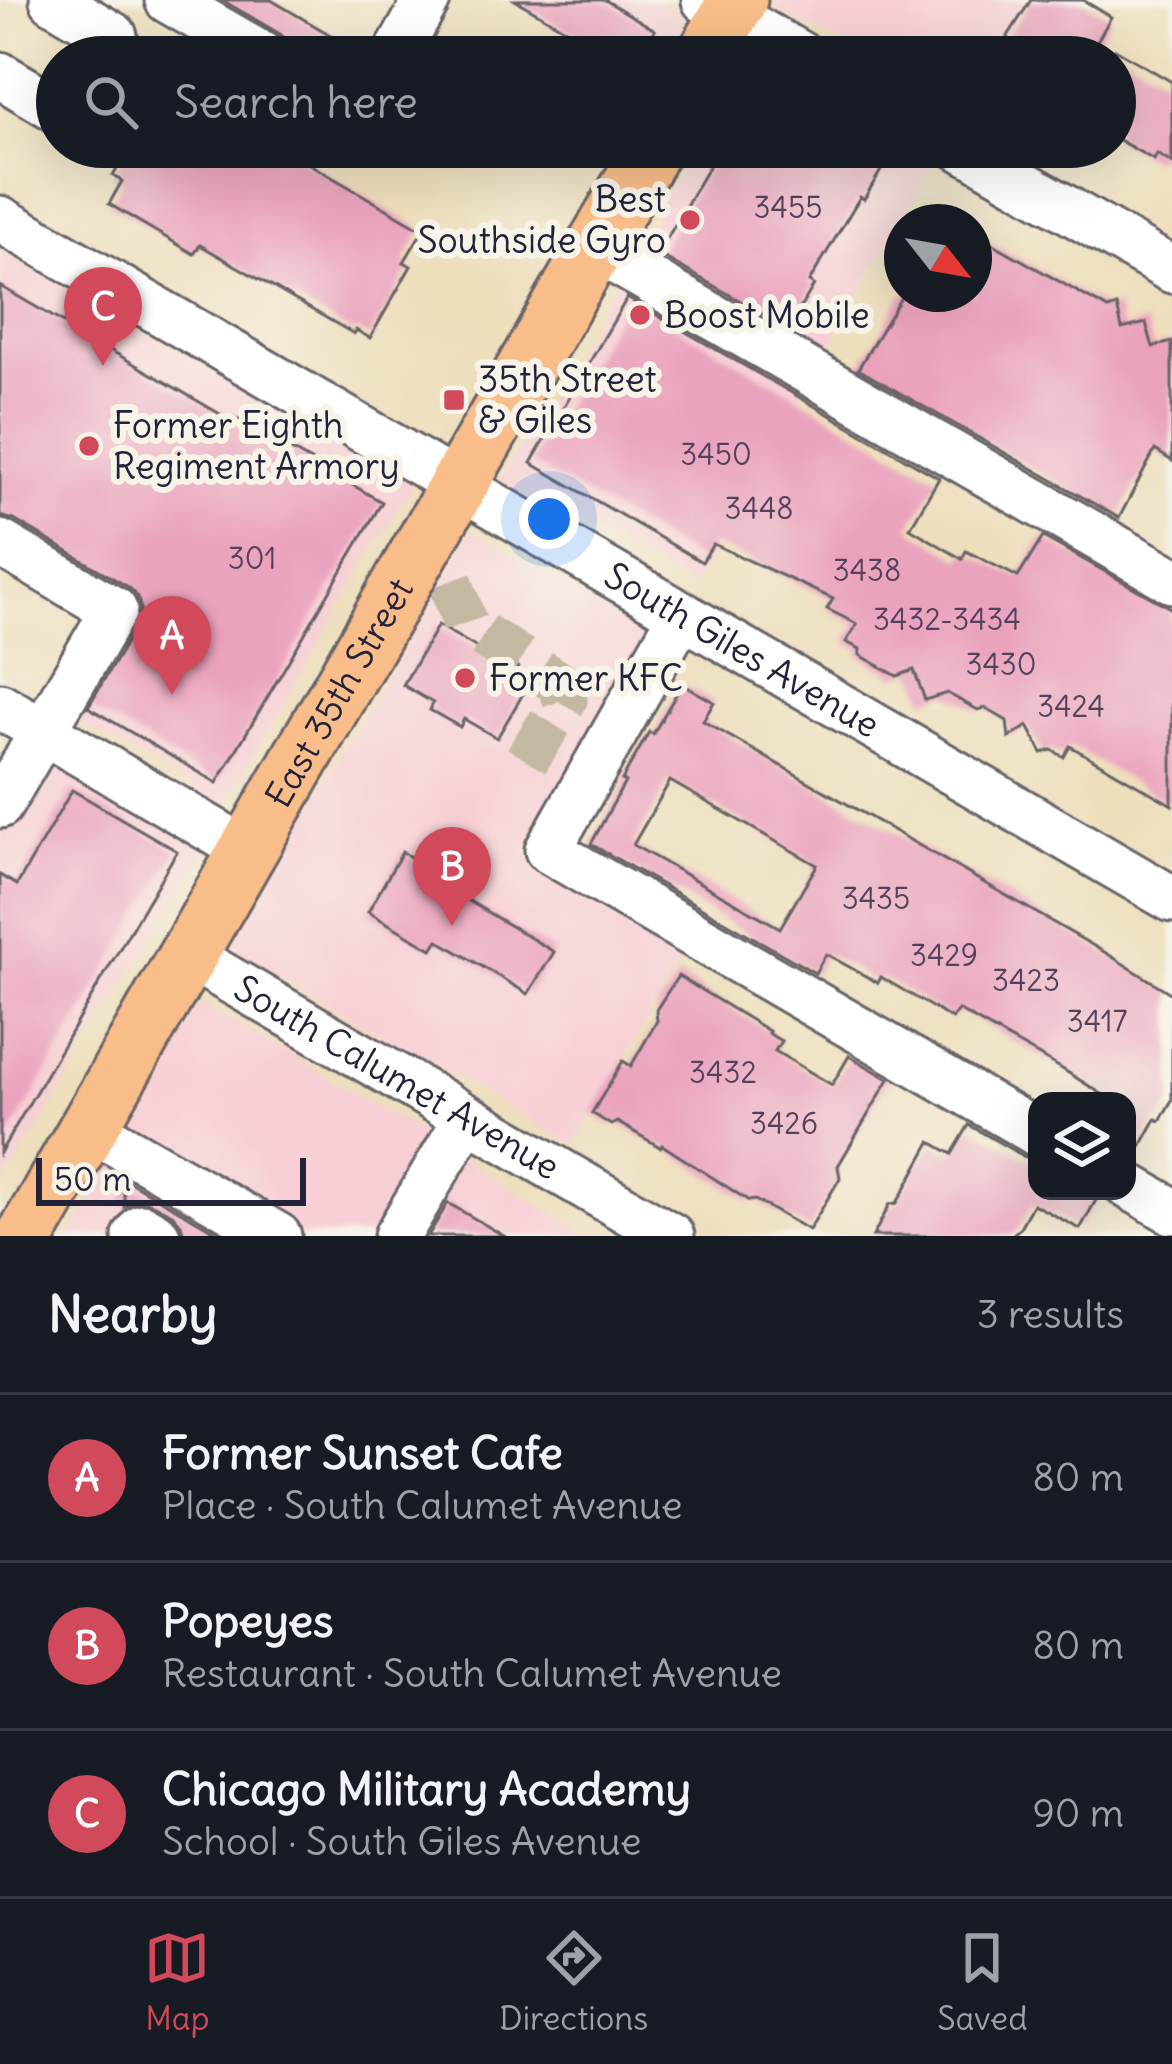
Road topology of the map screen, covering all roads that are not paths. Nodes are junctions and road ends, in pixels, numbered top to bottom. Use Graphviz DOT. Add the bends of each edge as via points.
graph roads {
  1 [pos="53,0"];
  2 [pos="168,0"];
  3 [pos="427,0"];
  4 [pos="720,18"];
  5 [pos="115,36"];
  6 [pos="231,36"];
  7 [pos="407,36"];
  8 [pos="759,36"];
  9 [pos="0,75"];
  10 [pos="36,96"];
  11 [pos="641,168"];
  12 [pos="996,168"];
  13 [pos="0,219"];
  14 [pos="595,249"];
  15 [pos="1172,270"];
  16 [pos="459,484"];
  17 [pos="0,543"];
  18 [pos="1172,580"];
  19 [pos="682,614"];
  20 [pos="0,706"];
  21 [pos="44,732"];
  22 [pos="0,805"];
  23 [pos="248,851"];
  24 [pos="1172,898"];
  25 [pos="187,955"];
  26 [pos="467,1118"];
  27 [pos="88,1127"];
  28 [pos="1028,1128"];
  29 [pos="1136,1190"];
  30 [pos="1172,1211"];
  31 [pos="26,1236"];
  32 [pos="136,1236"];
  33 [pos="157,1236"];
  34 [pos="278,1236"];
  35 [pos="397,1236"];
  36 [pos="671,1236"];
  1 -- 5 [label="street"];
  2 -- 6 [label="street"];
  3 -- 7 [label="street"];
  4 -- 8 [label="street"];
  9 -- 10 [label="street"];
  11 -- 14 [label="main road, East 35th Street"];
  12 -- 15 [label="street"];
  13 -- 16 [label="street, South Giles Avenue"];
  14 -- 16 [label="main road, East 35th Street"];
  14 -- 18 [label="street"];
  16 -- 19 [label="street, South Giles Avenue"];
  16 -- 23 [label="main road, East 35th Street"];
  17 -- 21 [label="street" via="114,610"];
  19 -- 24 [label="street, South Giles Avenue"];
  19 -- 28 [label="street" via="548,850"];
  20 -- 21 [label="street"];
  21 -- 22 [label="street"];
  21 -- 23 [label="street"];
  23 -- 25 [label="main road, East 35th Street"];
  25 -- 26 [label="street, South Calumet Avenue"];
  25 -- 27 [label="main road, East 35th Street"];
  26 -- 35 [label="street"];
  26 -- 36 [label="street, South Calumet Avenue"];
  27 -- 31 [label="main road, East 35th Street"];
  27 -- 34 [label="street"];
  29 -- 30 [label="street"];
  32 -- 33 [label="street" via="142,1228"];
}
